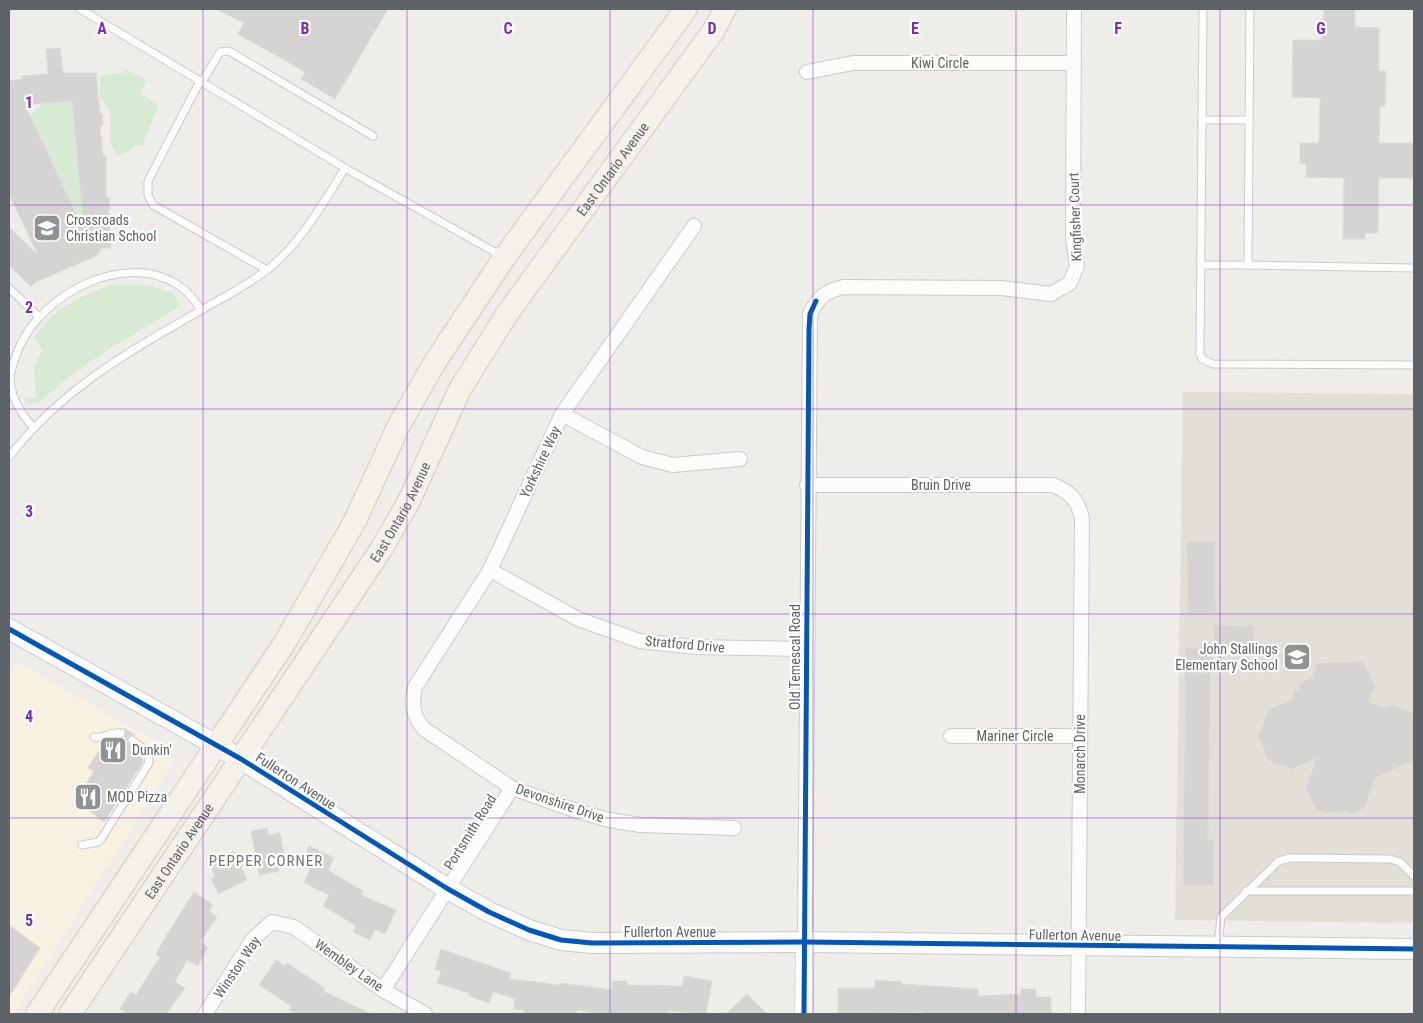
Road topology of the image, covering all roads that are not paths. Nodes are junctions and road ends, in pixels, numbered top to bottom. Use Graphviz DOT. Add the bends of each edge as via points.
graph roads {
  1 [pos="80,9"];
  2 [pos="686,9"];
  3 [pos="725,9"];
  4 [pos="1074,9"];
  5 [pos="1204,9"];
  6 [pos="1250,9"];
  7 [pos="1074,63"];
  8 [pos="807,72"];
  9 [pos="201,81"];
  10 [pos="1202,120"];
  11 [pos="1248,120"];
  12 [pos="373,136"];
  13 [pos="345,168"];
  14 [pos="694,226"];
  15 [pos="498,254"];
  16 [pos="1201,265"];
  17 [pos="1248,265"];
  18 [pos="1414,268"];
  19 [pos="267,270"];
  20 [pos="9,288"];
  21 [pos="816,301"];
  22 [pos="201,310"];
  23 [pos="38,316"];
  24 [pos="1414,365"];
  25 [pos="562,414"];
  26 [pos="34,428"];
  27 [pos="9,456"];
  28 [pos="740,459"];
  29 [pos="807,485"];
  30 [pos="1072,496"];
  31 [pos="490,570"];
  32 [pos="9,630"];
  33 [pos="806,649"];
  34 [pos="414,711"];
  35 [pos="121,734"];
  36 [pos="951,736"];
  37 [pos="1080,736"];
  38 [pos="94,737"];
  39 [pos="132,740"];
  40 [pos="216,745"];
  41 [pos="241,759"];
  42 [pos="512,788"];
  43 [pos="734,828"];
  44 [pos="82,845"];
  45 [pos="1414,876"];
  46 [pos="448,889"];
  47 [pos="1246,891"];
  48 [pos="1414,891"];
  49 [pos="272,922"];
  50 [pos="805,942"];
  51 [pos="1079,946"];
  52 [pos="1218,948"];
  53 [pos="1414,949"];
  54 [pos="383,990"];
  55 [pos="37,1014"];
  56 [pos="70,1014"];
  57 [pos="206,1014"];
  58 [pos="425,1014"];
  59 [pos="804,1014"];
  60 [pos="1078,1014"];
  1 -- 9 [label="lane"];
  2 -- 15 [label="main road, East Ontario Avenue"];
  3 -- 41 [label="main road, East Ontario Avenue" via="714,30 508,314 460,389 408,503 380,551"];
  4 -- 7 [label="street, Kingfisher Court"];
  5 -- 10 [label="lane"];
  6 -- 11 [label="lane"];
  7 -- 8 [label="street, Kiwi Circle" via="853,63"];
  7 -- 21 [label="street, Kingfisher Court" via="1073,239 1077,266 1070,283 1051,294 1001,288 843,286 828,291"];
  9 -- 12 [label="lane" via="220,52 229,51"];
  9 -- 13 [label="lane"];
  9 -- 19 [label="lane" via="148,181 148,195 152,205"];
  10 -- 11 [label="lane"];
  10 -- 16 [label="lane"];
  11 -- 17 [label="lane"];
  13 -- 15 [label="lane"];
  13 -- 19 [label="lane" via="291,247"];
  14 -- 25 [label="street, Yorkshire Way"];
  15 -- 40 [label="main road, East Ontario Avenue" via="399,425 356,521 284,644"];
  16 -- 17 [label="lane"];
  16 -- 24 [label="lane" via="1200,354 1206,363"];
  17 -- 18 [label="lane"];
  19 -- 22 [label="lane"];
  20 -- 23 [label="lane"];
  21 -- 29 [label="street, Old Temescal Road" via="809,322"];
  22 -- 23 [label="lane" via="190,294 177,284 144,273 92,280 52,303"];
  22 -- 26 [label="lane" via="99,371"];
  23 -- 26 [label="lane" via="23,338 10,380 22,416"];
  25 -- 28 [label="street" via="642,457 673,464"];
  25 -- 31 [label="street, Yorkshire Way"];
  26 -- 27 [label="lane"];
  29 -- 30 [label="street, Bruin Drive" via="1053,485"];
  29 -- 33 [label="street, Old Temescal Road"];
  30 -- 37 [label="street, Monarch Drive" via="1082,518"];
  31 -- 33 [label="street, Stratford Drive" via="578,619 640,641 696,647"];
  31 -- 34 [label="street, Yorkshire Way" via="415,687"];
  32 -- 40 [label="main road, Fullerton Avenue"];
  33 -- 50 [label="street, Old Temescal Road"];
  34 -- 42 [label="street, Devonshire Drive" via="424,729"];
  35 -- 38 [label="lane" via="116,732"];
  36 -- 37 [label="street, Mariner Circle"];
  37 -- 51 [label="street, Monarch Drive"];
  39 -- 44 [label="lane" via="148,752 149,763 101,839"];
  40 -- 41 [label="main road, Fullerton Avenue"];
  40 -- 55 [label="main road, East Ontario Avenue"];
  41 -- 46 [label="main road, Fullerton Avenue"];
  41 -- 56 [label="main road, East Ontario Avenue"];
  42 -- 43 [label="street, Devonshire Drive" via="609,820 640,825"];
  42 -- 46 [label="street, Portsmith Road"];
  45 -- 47 [label="lane" via="1400,862 1390,859 1290,858 1279,861"];
  46 -- 50 [label="main road, Fullerton Avenue" via="529,930 561,940 592,943"];
  46 -- 54 [label="street, Portsmith Road"];
  47 -- 48 [label="lane"];
  47 -- 52 [label="lane" via="1221,917"];
  49 -- 54 [label="street, Wembley Lane" via="294,927"];
  49 -- 57 [label="street, Winston Way" via="253,939"];
  50 -- 51 [label="main road, Fullerton Avenue"];
  50 -- 59 [label="street, Old Temescal Road"];
  51 -- 52 [label="main road, Fullerton Avenue"];
  51 -- 60 [label="street, Monarch Drive"];
  52 -- 53 [label="main road, Fullerton Avenue"];
  54 -- 58 [label="street, Wembley Lane"];
}
